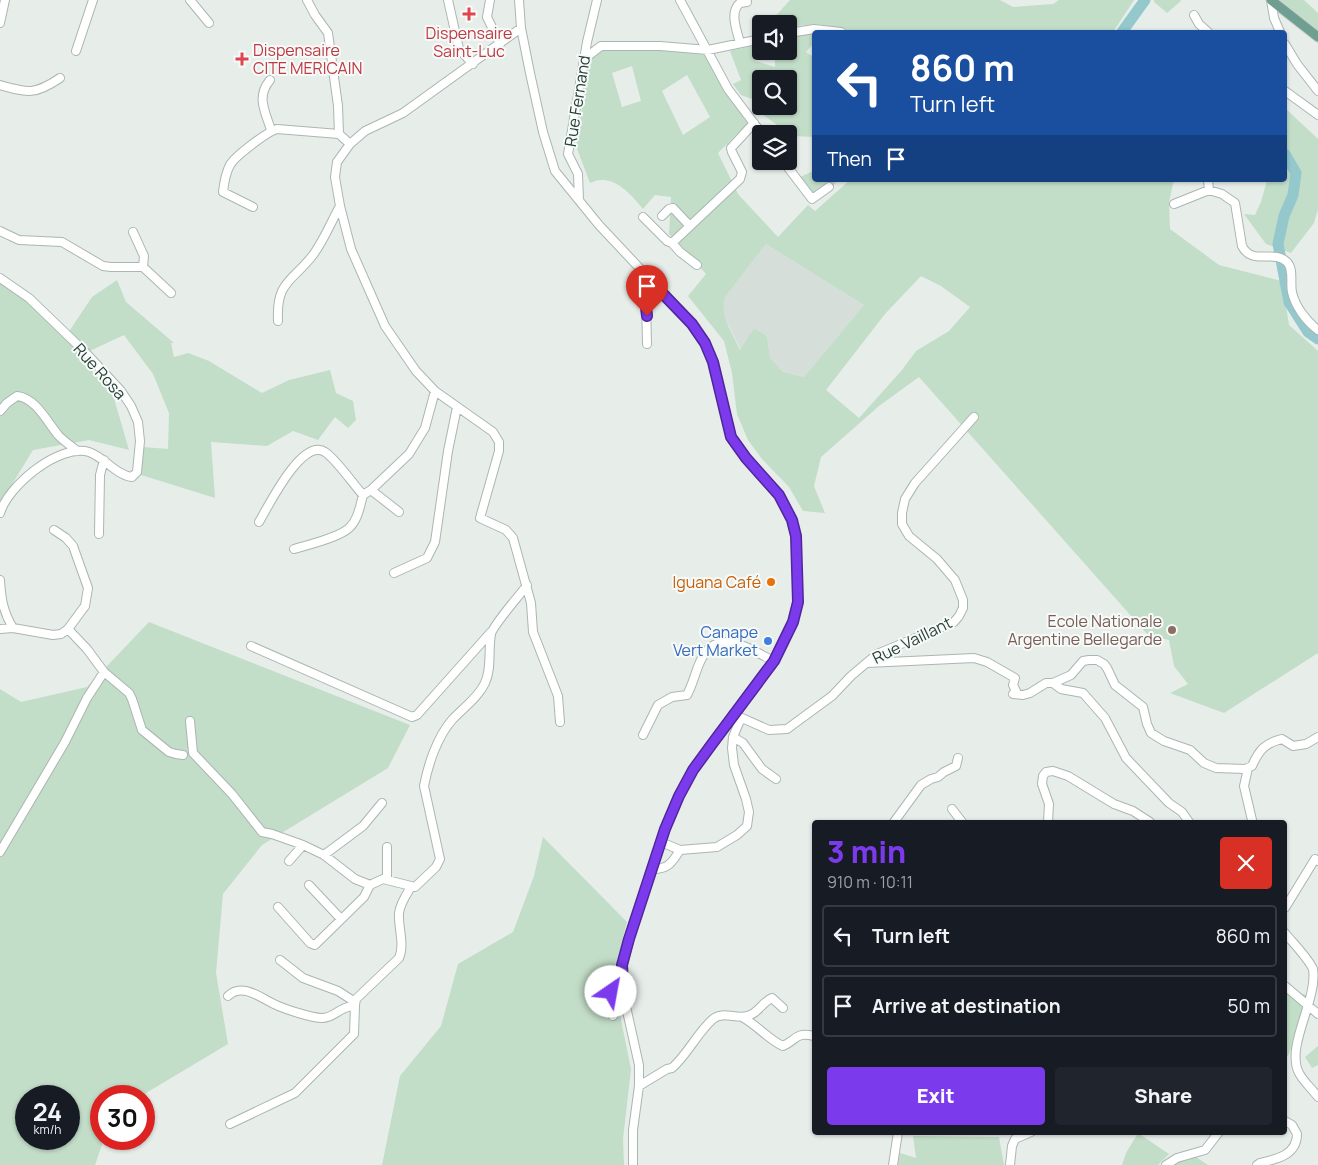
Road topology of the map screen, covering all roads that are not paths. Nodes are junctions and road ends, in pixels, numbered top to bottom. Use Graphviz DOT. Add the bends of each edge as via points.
graph roads {
  1 [pos="93,0"];
  2 [pos="190,0"];
  3 [pos="307,0"];
  4 [pos="448,0"];
  5 [pos="490,0"];
  6 [pos="519,0"];
  7 [pos="597,0"];
  8 [pos="680,0"];
  9 [pos="1271,0"];
  10 [pos="3,1"];
  11 [pos="747,2"];
  12 [pos="1194,14"];
  13 [pos="0,23"];
  14 [pos="209,23"];
  15 [pos="521,28"];
  16 [pos="823,30"];
  17 [pos="1206,30"];
  18 [pos="1279,30"];
  19 [pos="797,32"];
  20 [pos="1318,37"];
  21 [pos="752,40"];
  22 [pos="740,42"];
  23 [pos="500,44"];
  24 [pos="1287,47"];
  25 [pos="708,50"];
  26 [pos="76,51"];
  27 [pos="584,59"];
  28 [pos="473,64"];
  29 [pos="60,78"];
  30 [pos="270,80"];
  31 [pos="0,85"];
  32 [pos="1318,91"];
  33 [pos="1287,93"];
  34 [pos="1318,115"];
  35 [pos="754,123"];
  36 [pos="271,130"];
  37 [pos="340,134"];
  38 [pos="350,144"];
  39 [pos="790,170"];
  40 [pos="1208,182"];
  41 [pos="829,187"];
  42 [pos="1209,190"];
  43 [pos="579,200"];
  44 [pos="1174,204"];
  45 [pos="340,206"];
  46 [pos="253,207"];
  47 [pos="662,216"];
  48 [pos="643,217"];
  49 [pos="690,225"];
  50 [pos="0,231"];
  51 [pos="133,232"];
  52 [pos="672,243"];
  53 [pos="697,265"];
  54 [pos="143,267"];
  55 [pos="642,272"];
  56 [pos="0,278"];
  57 [pos="172,292"];
  58 [pos="278,321"];
  59 [pos="1318,330"];
  60 [pos="647,344"];
  61 [pos="435,391"];
  62 [pos="458,408"];
  63 [pos="0,411"];
  64 [pos="974,417"];
  65 [pos="77,451"];
  66 [pos="104,460"];
  67 [pos="371,490"];
  68 [pos="363,495"];
  69 [pos="398,512"];
  70 [pos="0,513"];
  71 [pos="259,522"];
  72 [pos="54,530"];
  73 [pos="99,534"];
  74 [pos="294,549"];
  75 [pos="394,573"];
  76 [pos="0,580"];
  77 [pos="527,585"];
  78 [pos="14,628"];
  79 [pos="0,629"];
  80 [pos="68,629"];
  81 [pos="491,632"];
  82 [pos="252,646"];
  83 [pos="774,661"];
  84 [pos="867,663"];
  85 [pos="104,672"];
  86 [pos="1053,683"];
  87 [pos="737,716"];
  88 [pos="190,721"];
  89 [pos="560,722"];
  90 [pos="643,734"];
  91 [pos="733,738"];
  92 [pos="1318,738"];
  93 [pos="183,755"];
  94 [pos="958,758"];
  95 [pos="1248,768"];
  96 [pos="776,778"];
  97 [pos="382,803"];
  98 [pos="952,809"];
  99 [pos="895,820"];
  100 [pos="960,820"];
  101 [pos="1048,820"];
  102 [pos="1147,820"];
  103 [pos="1188,820"];
  104 [pos="1252,820"];
  105 [pos="661,842"];
  106 [pos="303,845"];
  107 [pos="387,848"];
  108 [pos="680,850"];
  109 [pos="0,852"];
  110 [pos="324,855"];
  111 [pos="289,861"];
  112 [pos="1318,861"];
  113 [pos="652,869"];
  114 [pos="387,880"];
  115 [pos="309,885"];
  116 [pos="370,885"];
  117 [pos="411,887"];
  118 [pos="1287,905"];
  119 [pos="278,907"];
  120 [pos="341,919"];
  121 [pos="1287,936"];
  122 [pos="280,960"];
  123 [pos="623,984"];
  124 [pos="1287,988"];
  125 [pos="228,996"];
  126 [pos="355,1004"];
  127 [pos="783,1008"];
  128 [pos="1310,1009"];
  129 [pos="1318,1014"];
  130 [pos="613,1016"];
  131 [pos="742,1017"];
  132 [pos="812,1036"];
  133 [pos="639,1086"];
  134 [pos="1318,1097"];
  135 [pos="1287,1122"];
  136 [pos="230,1124"];
  137 [pos="897,1135"];
  138 [pos="1024,1135"];
  139 [pos="1217,1135"];
  140 [pos="633,1165"];
  141 [pos="892,1165"];
  142 [pos="1010,1165"];
  143 [pos="1166,1165"];
  144 [pos="1257,1165"];
  1 -- 26 [label="street"];
  2 -- 14 [label="street"];
  3 -- 37 [label="street" via="328,33"];
  4 -- 28 [label="street" via="459,49"];
  5 -- 23 [label="street" via="487,17"];
  6 -- 15 [label="street"];
  7 -- 27 [label="street, Rue Fernand"];
  8 -- 25 [label="street"];
  9 -- 18 [label="street"];
  9 -- 20 [label="main road"];
  10 -- 13 [label="street"];
  11 -- 22 [label="street" via="740,3 735,11"];
  12 -- 17 [label="street"];
  15 -- 23 [label="street"];
  15 -- 43 [label="street" via="548,152 555,171"];
  16 -- 19 [label="street"];
  21 -- 22 [label="street"];
  22 -- 25 [label="street"];
  23 -- 28 [label="street"];
  24 -- 32 [label="street"];
  25 -- 27 [label="street" via="601,46"];
  25 -- 35 [label="street" via="728,89"];
  27 -- 43 [label="street, Rue Fernand" via="568,154 578,174"];
  28 -- 38 [label="street" via="403,113 365,131"];
  29 -- 31 [label="street" via="34,91"];
  30 -- 36 [label="street" via="262,98"];
  33 -- 34 [label="street"];
  35 -- 49 [label="street" via="731,148 742,172 740,180"];
  36 -- 37 [label="street"];
  36 -- 46 [label="street" via="231,163 226,175 223,192"];
  37 -- 38 [label="street"];
  38 -- 45 [label="street" via="337,162 335,178"];
  39 -- 41 [label="street" via="812,199"];
  40 -- 42 [label="street"];
  42 -- 44 [label="street"];
  42 -- 59 [label="street" via="1235,203 1245,252 1250,256 1280,258 1289,264 1292,292 1302,313"];
  43 -- 55 [label="street"];
  45 -- 58 [label="street" via="313,254 284,284 277,307"];
  45 -- 61 [label="street" via="351,249 385,326 416,371"];
  47 -- 49 [label="street" via="673,208"];
  48 -- 52 [label="street"];
  49 -- 52 [label="street"];
  50 -- 54 [label="street" via="19,240 62,242 104,266"];
  51 -- 54 [label="street" via="144,256"];
  52 -- 53 [label="street"];
  54 -- 57 [label="street"];
  55 -- 60 [label="street"];
  55 -- 83 [label="street" via="692,324 705,343 713,362 731,437 779,495 792,520 796,536 798,602 793,622"];
  56 -- 66 [label="street, Rue Rosa" via="29,298 85,352 110,377 131,406 138,422 140,441 137,472 132,477 127,476"];
  61 -- 62 [label="street"];
  61 -- 67 [label="street" via="425,428 409,454"];
  62 -- 75 [label="street" via="448,451 435,542 427,558"];
  62 -- 77 [label="street" via="494,432 499,442 480,518 513,538"];
  63 -- 65 [label="street" via="17,396 24,397"];
  64 -- 84 [label="street, Rue Vaillant" via="915,483 905,499 902,512 902,524 909,536 956,580 963,608 954,622 877,654"];
  65 -- 66 [label="street, Rue Rosa" via="89,452"];
  65 -- 70 [label="street" via="42,463 13,491"];
  66 -- 73 [label="street" via="100,475"];
  67 -- 68 [label="street"];
  67 -- 69 [label="street"];
  68 -- 71 [label="street" via="326,453 315,449 292,467"];
  68 -- 74 [label="street" via="349,528"];
  72 -- 80 [label="street" via="73,546 88,588 85,606"];
  76 -- 78 [label="street" via="1,600 6,617"];
  77 -- 81 [label="street"];
  77 -- 89 [label="street" via="533,632 558,696"];
  78 -- 79 [label="street"];
  78 -- 80 [label="street" via="54,635"];
  80 -- 85 [label="street"];
  81 -- 82 [label="street" via="412,717"];
  81 -- 117 [label="street" via="486,683 441,736 426,777 424,786 439,863 419,885"];
  83 -- 87 [label="street"];
  83 -- 90 [label="street" via="737,642 715,645 701,660 687,695 672,697 658,705"];
  84 -- 86 [label="street" via="974,658 988,662 1015,678 1013,685 1016,691 1013,694 1024,695 1046,683"];
  84 -- 87 [label="street, Rue Vaillant" via="832,696 786,729 769,730"];
  85 -- 93 [label="street" via="129,694 142,730 169,752"];
  85 -- 109 [label="street"];
  86 -- 95 [label="street" via="1071,675 1083,661 1097,660 1107,668 1115,685 1143,707 1151,733 1190,750 1204,763 1216,768"];
  86 -- 103 [label="street" via="1061,689 1083,693 1105,718 1126,758"];
  87 -- 91 [label="street"];
  87 -- 105 [label="street" via="687,780"];
  88 -- 106 [label="street" via="193,753 262,832"];
  91 -- 96 [label="street" via="743,743 762,770"];
  91 -- 108 [label="street" via="734,765 749,812 747,826 717,847"];
  92 -- 95 [label="street" via="1293,746 1282,739 1273,741 1265,745"];
  94 -- 99 [label="street" via="956,766 921,785"];
  95 -- 104 [label="street" via="1244,786"];
  97 -- 110 [label="street" via="361,828"];
  98 -- 100 [label="street"];
  101 -- 102 [label="street" via="1049,804 1042,784 1046,772 1053,771 1068,776"];
  105 -- 108 [label="street"];
  105 -- 113 [label="street"];
  106 -- 110 [label="street"];
  106 -- 111 [label="street"];
  107 -- 114 [label="street"];
  108 -- 113 [label="street" via="674,861 663,869"];
  110 -- 116 [label="street" via="355,879"];
  112 -- 118 [label="street" via="1315,859"];
  113 -- 123 [label="street" via="622,965"];
  114 -- 116 [label="street"];
  114 -- 117 [label="street"];
  115 -- 120 [label="street"];
  116 -- 120 [label="street" via="364,896"];
  117 -- 126 [label="street" via="399,914 402,952"];
  119 -- 120 [label="street" via="312,944"];
  121 -- 128 [label="street" via="1313,968 1316,990"];
  122 -- 126 [label="street" via="303,978 338,991"];
  123 -- 130 [label="street" via="613,987 611,992"];
  123 -- 133 [label="street" via="639,1065"];
  124 -- 128 [label="street"];
  125 -- 126 [label="street" via="241,990 319,1018 330,1017"];
  126 -- 136 [label="street" via="354,1034 295,1093"];
  127 -- 131 [label="street" via="772,998 756,1012"];
  128 -- 129 [label="street"];
  128 -- 134 [label="street" via="1297,1065 1299,1073"];
  131 -- 132 [label="street" via="783,1046 802,1034"];
  131 -- 133 [label="street" via="714,1018 672,1068"];
  133 -- 140 [label="street" via="632,1130"];
  135 -- 144 [label="street" via="1297,1134 1295,1145 1283,1157"];
  137 -- 141 [label="street"];
  138 -- 142 [label="street" via="1015,1139"];
  139 -- 143 [label="street" via="1205,1150 1177,1158"];
}
